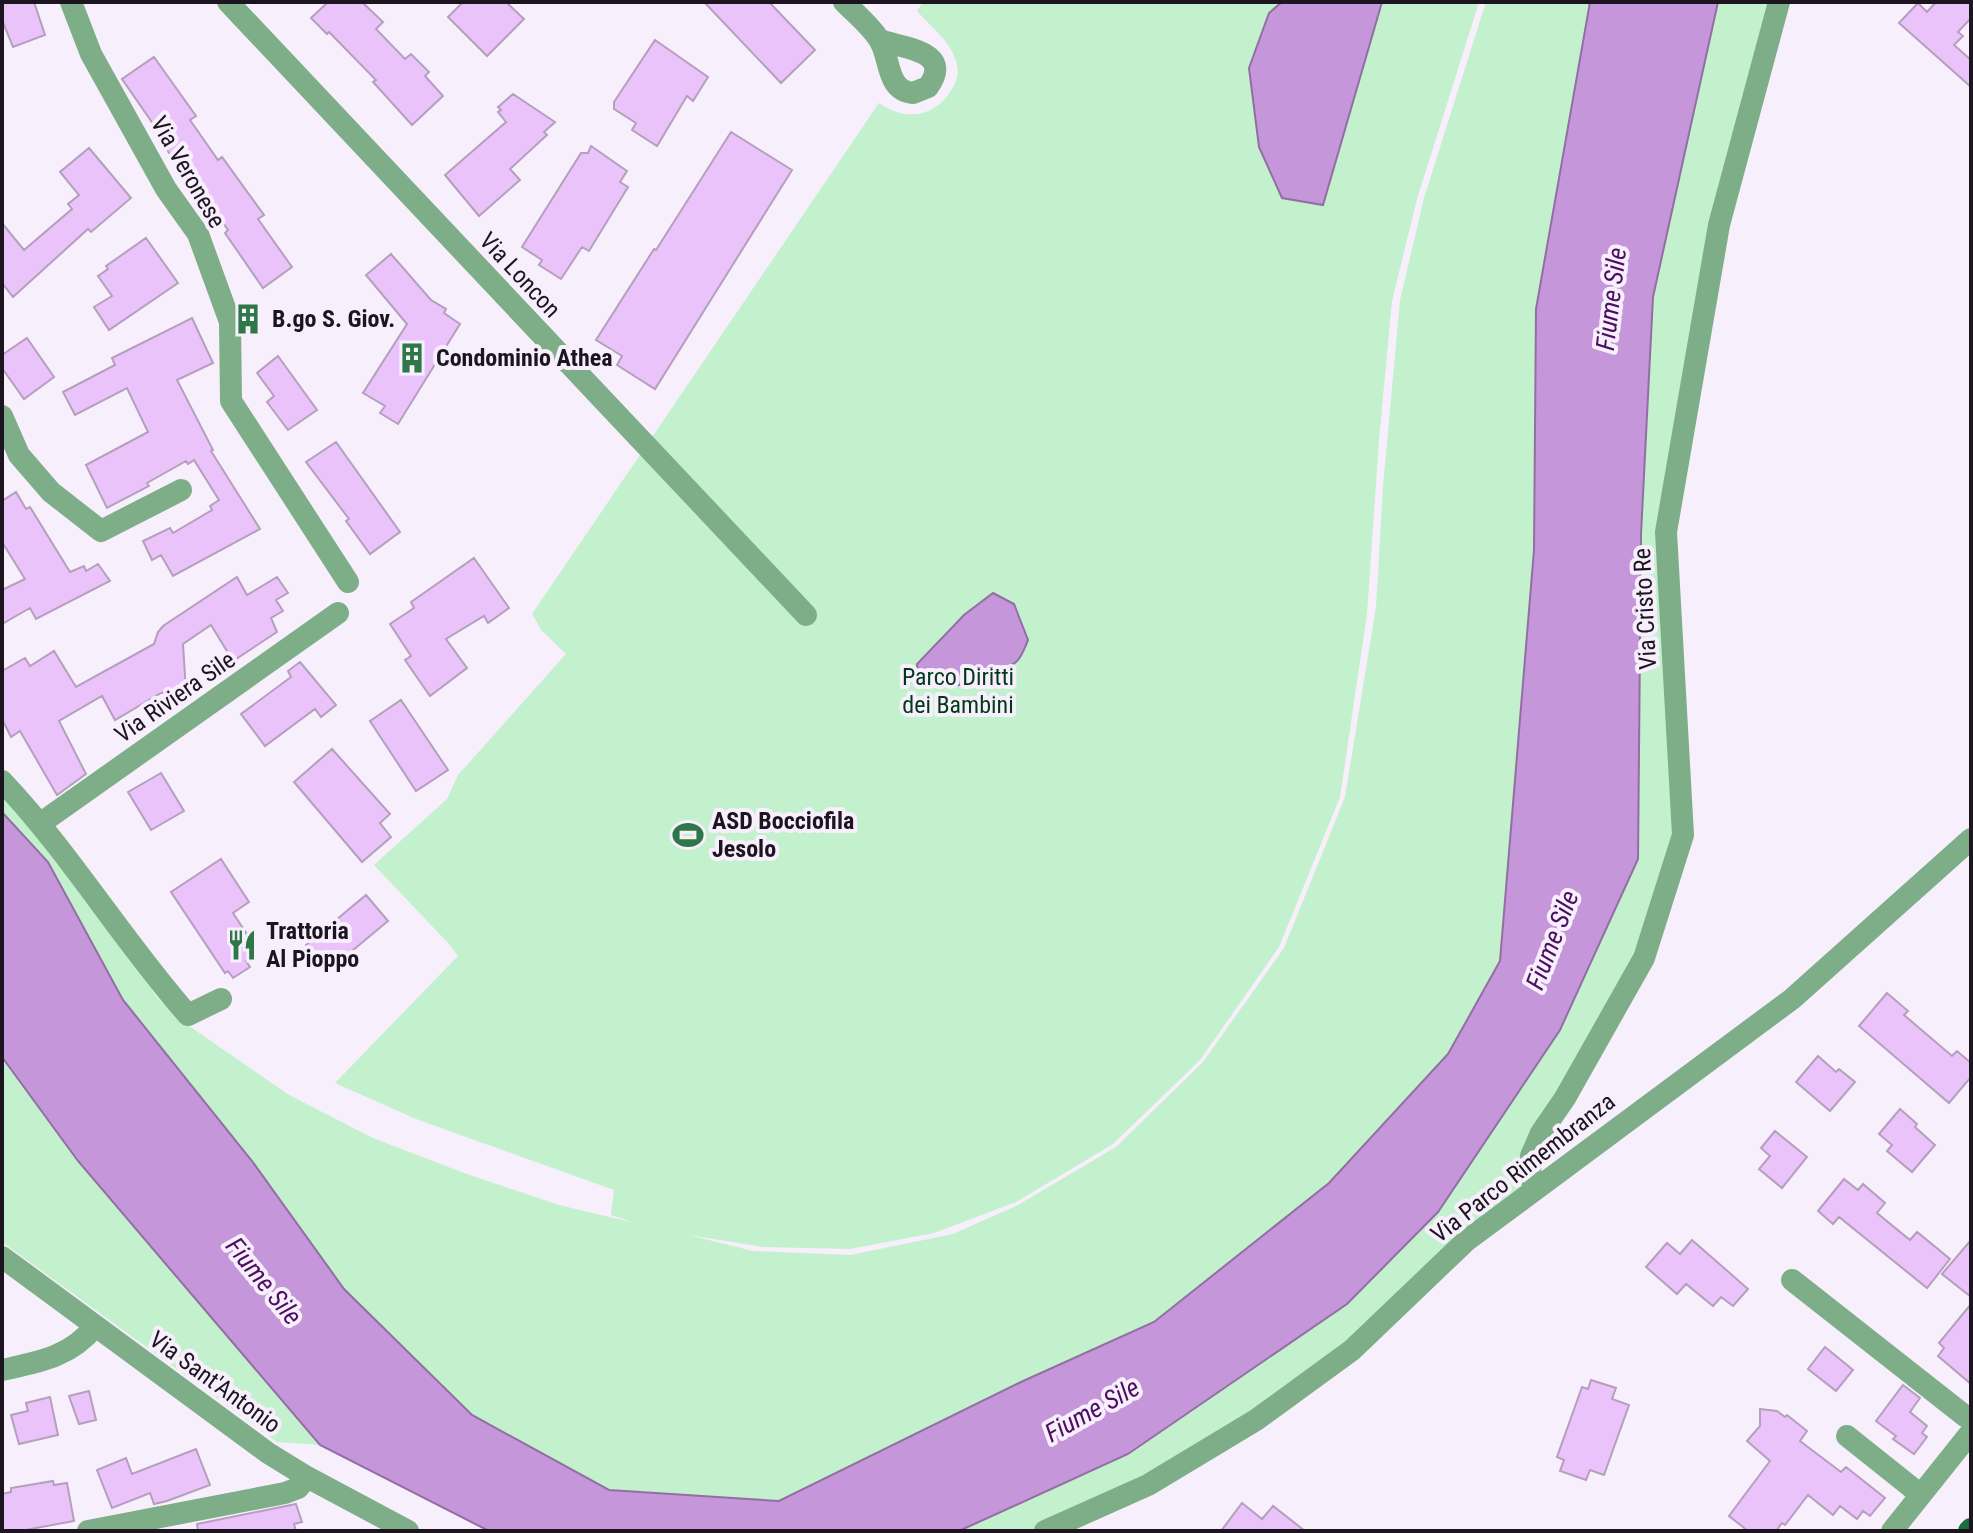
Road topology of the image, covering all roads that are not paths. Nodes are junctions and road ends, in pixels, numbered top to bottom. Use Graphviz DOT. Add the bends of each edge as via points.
graph roads {
  1 [pos="71,2"];
  2 [pos="844,2"];
  3 [pos="1779,2"];
  4 [pos="231,3"];
  5 [pos="880,40"];
  6 [pos="2,416"];
  7 [pos="181,490"];
  8 [pos="348,582"];
  9 [pos="338,613"];
  10 [pos="806,615"];
  11 [pos="2,781"];
  12 [pos="41,823"];
  13 [pos="1971,839"];
  14 [pos="221,999"];
  15 [pos="1536,1188"];
  16 [pos="2,1257"];
  17 [pos="1792,1280"];
  18 [pos="95,1326"];
  19 [pos="2,1370"];
  20 [pos="1971,1418"];
  21 [pos="1971,1432"];
  22 [pos="1847,1436"];
  23 [pos="307,1477"];
  24 [pos="1921,1495"];
  25 [pos="88,1531"];
  26 [pos="408,1531"];
  27 [pos="1045,1531"];
  28 [pos="1892,1531"];
  1 -- 8 [label="street, Via Veronese" via="91,54 166,189 198,234 230,322 231,401"];
  2 -- 5 [label="street"];
  3 -- 15 [label="street, Via Cristo Re" via="1719,225 1666,532 1683,835 1644,958 1531,1156 1530,1177"];
  4 -- 10 [label="street, Via Loncon"];
  6 -- 7 [label="street" via="19,455 51,492 101,531"];
  9 -- 12 [label="street, Via Riviera Sile"];
  11 -- 12 [label="street"];
  12 -- 14 [label="street" via="188,1015"];
  13 -- 15 [label="street, Via Parco Rimembranza" via="1792,999"];
  15 -- 27 [label="street, Via Parco Rimembranza" via="1466,1241 1352,1350 1256,1420 1148,1485"];
  16 -- 18 [label="street, Via Sant'Antonio"];
  17 -- 20 [label="street"];
  18 -- 19 [label="street" via="56,1358"];
  18 -- 23 [label="street, Via Sant'Antonio"];
  21 -- 24 [label="street"];
  22 -- 24 [label="street"];
  23 -- 25 [label="street" via="285,1493"];
  23 -- 26 [label="street, Via Sant'Antonio"];
  24 -- 28 [label="street"];
}
